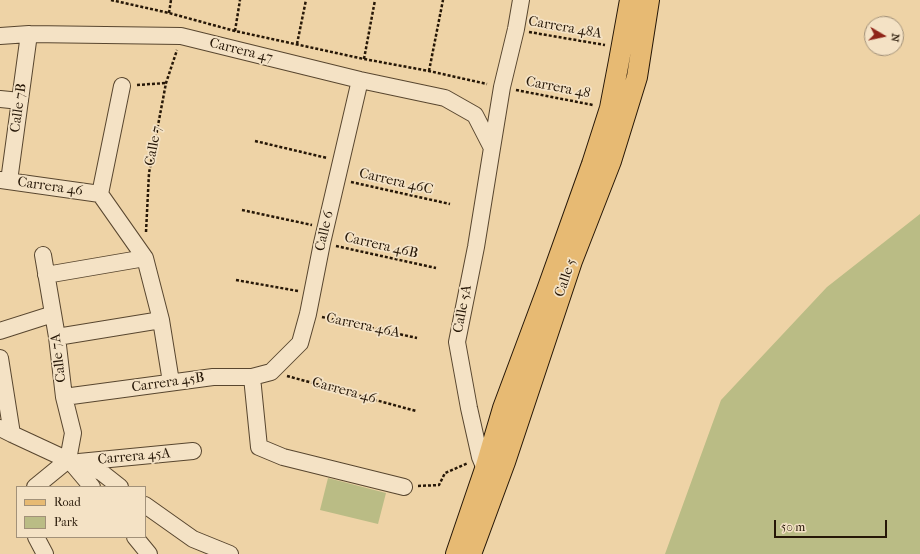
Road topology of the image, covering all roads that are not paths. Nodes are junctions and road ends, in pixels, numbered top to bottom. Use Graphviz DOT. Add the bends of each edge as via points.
graph roads {
  1 [pos="521,0"];
  2 [pos="630,0"];
  3 [pos="648,0"];
  4 [pos="29,34"];
  5 [pos="0,36"];
  6 [pos="360,80"];
  7 [pos="122,86"];
  8 [pos="0,99"];
  9 [pos="20,101"];
  10 [pos="492,148"];
  11 [pos="4,181"];
  12 [pos="100,194"];
  13 [pos="43,255"];
  14 [pos="144,258"];
  15 [pos="46,274"];
  16 [pos="54,314"];
  17 [pos="161,320"];
  18 [pos="0,331"];
  19 [pos="57,336"];
  20 [pos="0,358"];
  21 [pos="272,372"];
  22 [pos="252,377"];
  23 [pos="171,382"];
  24 [pos="64,397"];
  25 [pos="6,431"];
  26 [pos="193,451"];
  27 [pos="72,461"];
  28 [pos="482,463"];
  29 [pos="36,486"];
  30 [pos="91,486"];
  31 [pos="119,486"];
  32 [pos="404,487"];
  33 [pos="146,506"];
  34 [pos="37,538"];
  35 [pos="136,538"];
  36 [pos="45,554"];
  37 [pos="149,554"];
  38 [pos="230,554"];
  39 [pos="456,554"];
  40 [pos="472,554"];
  1 -- 10 [label="street, Calle 5A"];
  2 -- 28 [label="main road, Calle 5" via="610,108 579,202"];
  3 -- 40 [label="main road, Calle 5" via="637,77 611,161 572,261"];
  4 -- 5 [label="street, Carrera 47"];
  4 -- 6 [label="street, Carrera 47" via="181,36"];
  4 -- 9 [label="street, Calle 7B"];
  6 -- 10 [label="street, Carrera 47" via="445,98 475,114"];
  6 -- 21 [label="street, Calle 6" via="300,343"];
  7 -- 12 [label="street"];
  8 -- 9 [label="street"];
  9 -- 11 [label="street, Calle 7B"];
  10 -- 28 [label="street, Calle 5A" via="457,342"];
  11 -- 12 [label="street, Carrera 46"];
  12 -- 14 [label="street"];
  13 -- 15 [label="street, Calle 7A"];
  14 -- 15 [label="street"];
  14 -- 17 [label="street"];
  15 -- 16 [label="street, Calle 7A"];
  16 -- 18 [label="street"];
  16 -- 19 [label="street, Calle 7A"];
  17 -- 19 [label="street"];
  17 -- 23 [label="street"];
  19 -- 24 [label="street, Calle 7A"];
  20 -- 25 [label="street"];
  21 -- 22 [label="street, Carrera 45B"];
  22 -- 23 [label="street, Carrera 45B" via="213,377"];
  22 -- 32 [label="street" via="259,447 283,457"];
  23 -- 24 [label="street, Carrera 45B"];
  24 -- 27 [label="street, Calle 7A" via="73,433"];
  25 -- 27 [label="street, Carrera 45A"];
  26 -- 27 [label="street, Carrera 45A"];
  27 -- 29 [label="street"];
  27 -- 30 [label="street"];
  27 -- 31 [label="street, Carrera 45A" via="101,472"];
  28 -- 39 [label="main road, Calle 5"];
  33 -- 38 [label="street" via="192,539"];
  34 -- 36 [label="street"];
  35 -- 37 [label="street"];
}
